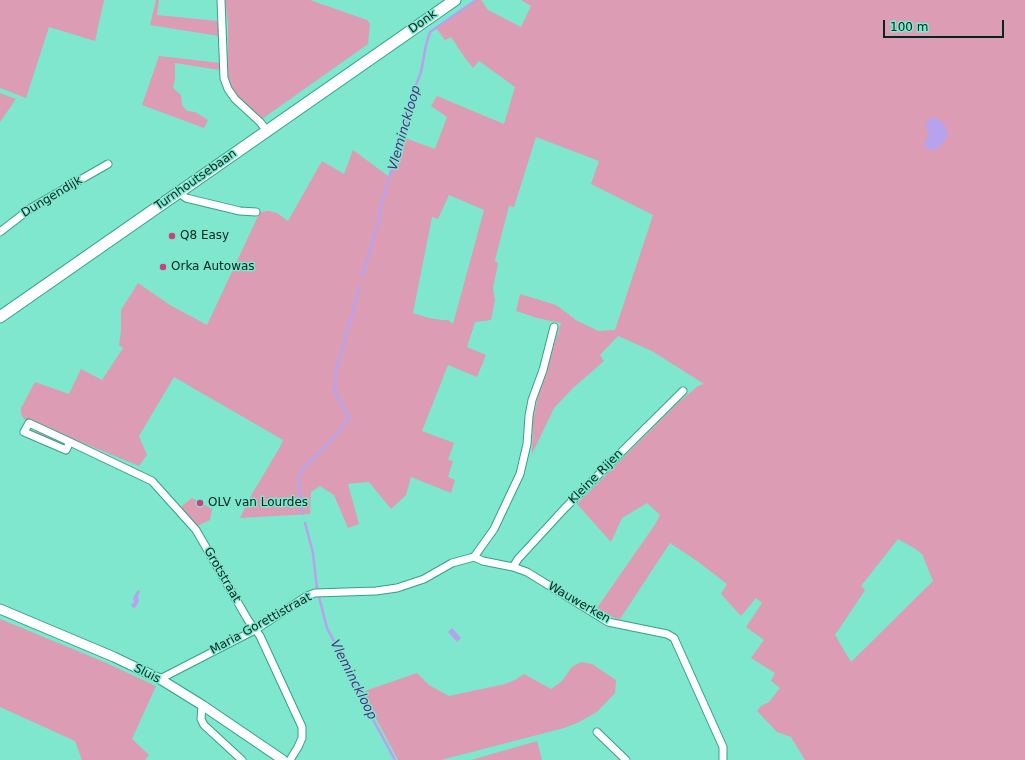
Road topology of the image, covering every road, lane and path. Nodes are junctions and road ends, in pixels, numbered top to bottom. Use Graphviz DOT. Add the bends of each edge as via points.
graph roads {
  1 [pos="221,0"];
  2 [pos="455,0"];
  3 [pos="392,44"];
  4 [pos="267,131"];
  5 [pos="108,164"];
  6 [pos="179,193"];
  7 [pos="256,212"];
  8 [pos="0,232"];
  9 [pos="0,316"];
  10 [pos="554,327"];
  11 [pos="684,391"];
  12 [pos="70,442"];
  13 [pos="474,557"];
  14 [pos="513,567"];
  15 [pos="0,609"];
  16 [pos="255,630"];
  17 [pos="160,679"];
  18 [pos="202,705"];
  19 [pos="597,732"];
  20 [pos="242,760"];
  21 [pos="283,760"];
  22 [pos="290,760"];
  23 [pos="626,760"];
  24 [pos="723,760"];
  1 -- 4 [label="street" via="224,78 235,98"];
  2 -- 3 [label="main road, Donk"];
  3 -- 4 [label="main road, Turnhoutsebaan"];
  4 -- 6 [label="main road, Turnhoutsebaan"];
  5 -- 8 [label="street, Dungendijk" via="31,208"];
  6 -- 7 [label="street" via="186,198 240,211"];
  6 -- 9 [label="main road, Turnhoutsebaan"];
  10 -- 13 [label="street" via="532,400 527,444 520,474 494,529"];
  11 -- 14 [label="street, Kleine Rijen" via="565,508"];
  12 -- 12 [label="street, Grotstraat" via="28,423 24,432 66,450"];
  12 -- 16 [label="street, Grotstraat" via="152,481 196,530"];
  13 -- 14 [label="street, Wauwerken"];
  13 -- 16 [label="street, Maria Gorettistraat" via="452,562 424,579 397,588 315,593"];
  14 -- 24 [label="street, Wauwerken" via="527,572 608,622 668,634 674,638 723,747"];
  15 -- 17 [label="street, Sluis"];
  16 -- 17 [label="street, Maria Gorettistraat"];
  16 -- 22 [label="street, Grotstraat" via="302,727 302,738"];
  17 -- 18 [label="street, Sluis"];
  18 -- 20 [label="street" via="201,719 204,725"];
  18 -- 21 [label="street, Sluis"];
  19 -- 23 [label="street"];
}
